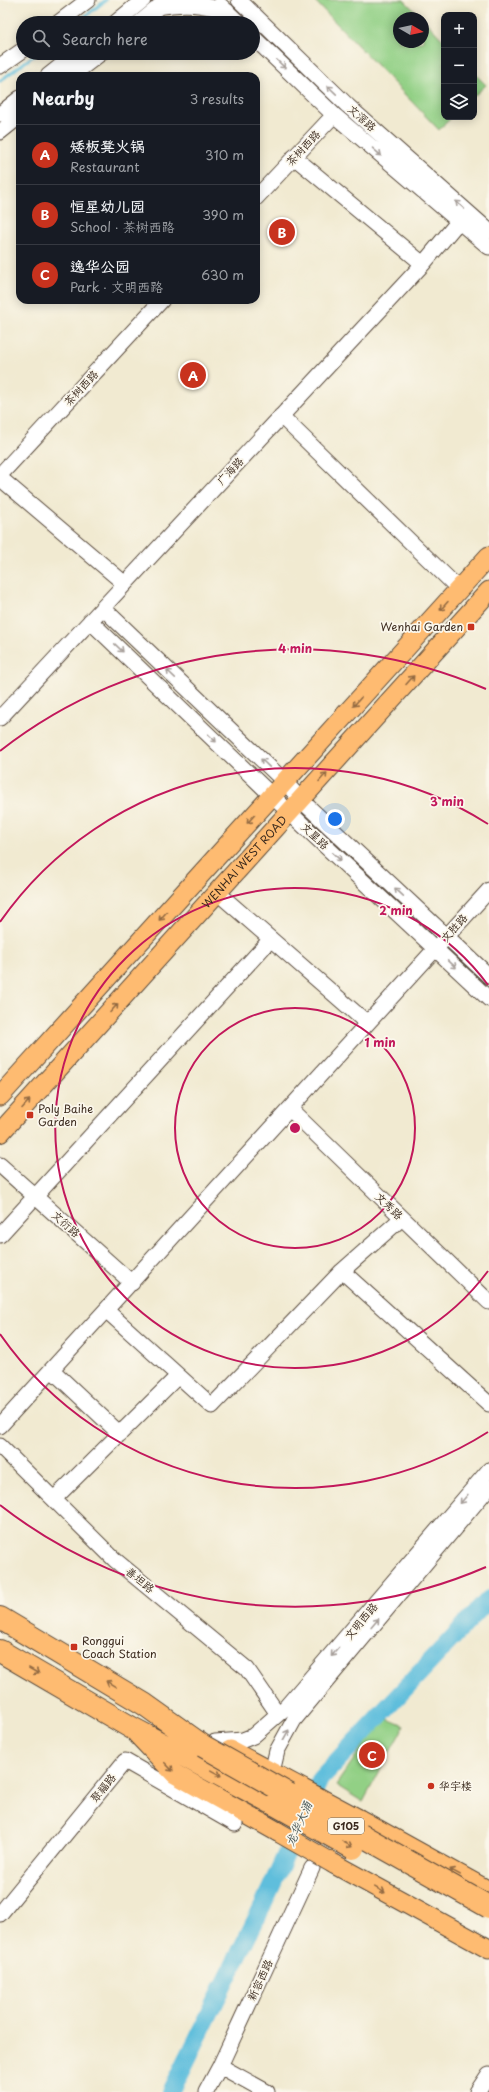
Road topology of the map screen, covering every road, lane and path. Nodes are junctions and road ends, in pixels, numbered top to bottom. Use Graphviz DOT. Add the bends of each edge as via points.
graph roads {
  1 [pos="88,0"];
  2 [pos="143,0"];
  3 [pos="215,0"];
  4 [pos="240,0"];
  5 [pos="163,4"];
  6 [pos="126,5"];
  7 [pos="227,11"];
  8 [pos="67,16"];
  9 [pos="119,16"];
  10 [pos="148,16"];
  11 [pos="232,16"];
  12 [pos="256,16"];
  13 [pos="260,20"];
  14 [pos="260,44"];
  15 [pos="16,55"];
  16 [pos="68,60"];
  17 [pos="92,60"];
  18 [pos="0,66"];
  19 [pos="53,72"];
  20 [pos="76,72"];
  21 [pos="16,101"];
  22 [pos="0,114"];
  23 [pos="334,115"];
  24 [pos="16,119"];
  25 [pos="0,132"];
  26 [pos="294,157"];
  27 [pos="260,194"];
  28 [pos="458,222"];
  29 [pos="488,227"];
  30 [pos="489,247"];
  31 [pos="423,264"];
  32 [pos="158,304"];
  33 [pos="281,416"];
  34 [pos="0,476"];
  35 [pos="489,556"];
  36 [pos="125,584"];
  37 [pos="459,589"];
  38 [pos="489,591"];
  39 [pos="102,608"];
  40 [pos="90,621"];
  41 [pos="0,718"];
  42 [pos="285,782"];
  43 [pos="272,796"];
  44 [pos="296,807"];
  45 [pos="489,890"];
  46 [pos="218,893"];
  47 [pos="447,936"];
  48 [pos="271,939"];
  49 [pos="435,948"];
  50 [pos="489,976"];
  51 [pos="489,999"];
  52 [pos="367,1024"];
  53 [pos="0,1096"];
  54 [pos="290,1109"];
  55 [pos="0,1133"];
  56 [pos="0,1165"];
  57 [pos="35,1196"];
  58 [pos="402,1218"];
  59 [pos="0,1235"];
  60 [pos="342,1271"];
  61 [pos="132,1283"];
  62 [pos="489,1302"];
  63 [pos="107,1311"];
  64 [pos="52,1370"];
  65 [pos="178,1376"];
  66 [pos="489,1404"];
  67 [pos="0,1426"];
  68 [pos="120,1434"];
  69 [pos="0,1446"];
  70 [pos="489,1470"];
  71 [pos="489,1487"];
  72 [pos="54,1499"];
  73 [pos="0,1618"];
  74 [pos="0,1651"];
  75 [pos="278,1714"];
  76 [pos="132,1728"];
  77 [pos="209,1744"];
  78 [pos="272,1772"];
  79 [pos="236,1824"];
  80 [pos="312,1868"];
  81 [pos="489,1891"];
  82 [pos="489,1907"];
  83 [pos="0,1914"];
  84 [pos="489,1923"];
  85 [pos="489,1949"];
  86 [pos="220,2066"];
  87 [pos="489,2074"];
  88 [pos="206,2092"];
  89 [pos="267,2092"];
  90 [pos="477,2092"];
  1 -- 8 [label="street"];
  2 -- 6 [label="street"];
  3 -- 7 [label="street"];
  12 -- 4 [label="street, 文滘路, one-way"];
  5 -- 7 [label="street" via="182,3"];
  5 -- 10 [label="street"];
  6 -- 9 [label="street"];
  7 -- 11 [label="street"];
  29 -- 13 [label="street, 文滘路, one-way" via="348,106"];
  14 -- 23 [label="street, 文滘路, one-way"];
  15 -- 18 [label="street"];
  16 -- 19 [label="street"];
  17 -- 20 [label="street"];
  21 -- 22 [label="street"];
  23 -- 26 [label="street, 茶树西路"];
  23 -- 28 [label="street, 文滘路, one-way"];
  24 -- 25 [label="street"];
  26 -- 27 [label="street, 茶树西路"];
  26 -- 31 [label="street"];
  28 -- 30 [label="street, 文滘路"];
  28 -- 31 [label="street, 广海路"];
  31 -- 33 [label="street, 广海路"];
  32 -- 34 [label="street, 茶树西路"];
  33 -- 36 [label="street, 广海路"];
  33 -- 37 [label="street"];
  34 -- 36 [label="street, 茶树西路"];
  35 -- 37 [label="main road"];
  36 -- 39 [label="street, 广海路"];
  37 -- 42 [label="main road, one-way"];
  44 -- 38 [label="main road, WENHAI WEST ROAD, one-way"];
  39 -- 40 [label="street, 广海路"];
  42 -- 39 [label="street, 文星路, one-way"];
  40 -- 41 [label="street, 广海路"];
  40 -- 43 [label="street, 文星路, one-way"];
  42 -- 43 [label="main road"];
  42 -- 44 [label="street, 文星路"];
  43 -- 44 [label="street, 文星路"];
  43 -- 53 [label="main road, one-way"];
  44 -- 46 [label="main road, WENHAI WEST ROAD"];
  47 -- 44 [label="street, 文星路, one-way"];
  44 -- 49 [label="street, 文星路, one-way"];
  45 -- 47 [label="street, 文胜路"];
  46 -- 48 [label="street"];
  55 -- 46 [label="main road, WENHAI WEST ROAD, one-way"];
  47 -- 49 [label="street, 文胜路"];
  47 -- 50 [label="street, 文星路"];
  48 -- 52 [label="street"];
  48 -- 57 [label="street"];
  49 -- 51 [label="street, 文星路, one-way"];
  49 -- 52 [label="street, 文胜路"];
  52 -- 54 [label="street, 文胜路"];
  54 -- 58 [label="street, 文秀路"];
  54 -- 61 [label="street, 文胜路"];
  56 -- 57 [label="street, 文衍路"];
  57 -- 59 [label="street"];
  57 -- 61 [label="street, 文衍路"];
  58 -- 60 [label="street"];
  58 -- 62 [label="street, 文秀路"];
  60 -- 65 [label="street" via="212,1406"];
  60 -- 66 [label="street"];
  61 -- 63 [label="street, 文胜路"];
  63 -- 64 [label="street, 文胜路"];
  63 -- 65 [label="street"];
  64 -- 67 [label="street, 文胜路"];
  64 -- 68 [label="street"];
  65 -- 68 [label="street"];
  68 -- 72 [label="street"];
  69 -- 72 [label="street, 善坦路"];
  70 -- 75 [label="street, 文明西路, one-way"];
  78 -- 71 [label="street, 文明西路, one-way" via="277,1751 294,1720"];
  72 -- 75 [label="street, 善坦路" via="115,1560 247,1669"];
  77 -- 73 [label="highway, G105, one-way"];
  74 -- 76 [label="highway, G105, one-way"];
  75 -- 77 [label="street, 文明西路" via="253,1736 243,1740"];
  76 -- 84 [label="highway, G105 / G105, one-way, bridge"];
  76 -- 85 [label="main road, one-way, bridge" via="175,1774"];
  77 -- 78 [label="main road"];
  77 -- 82 [label="highway, G105, bridge"];
  81 -- 78 [label="main road, one-way, bridge"];
  79 -- 83 [label="street, 聚福路" via="125,1761"];
  80 -- 86 [label="street, 新容西路"];
  86 -- 88 [label="street, 新容西路"];
  86 -- 89 [label="street"];
  87 -- 90 [label="street"];
}
